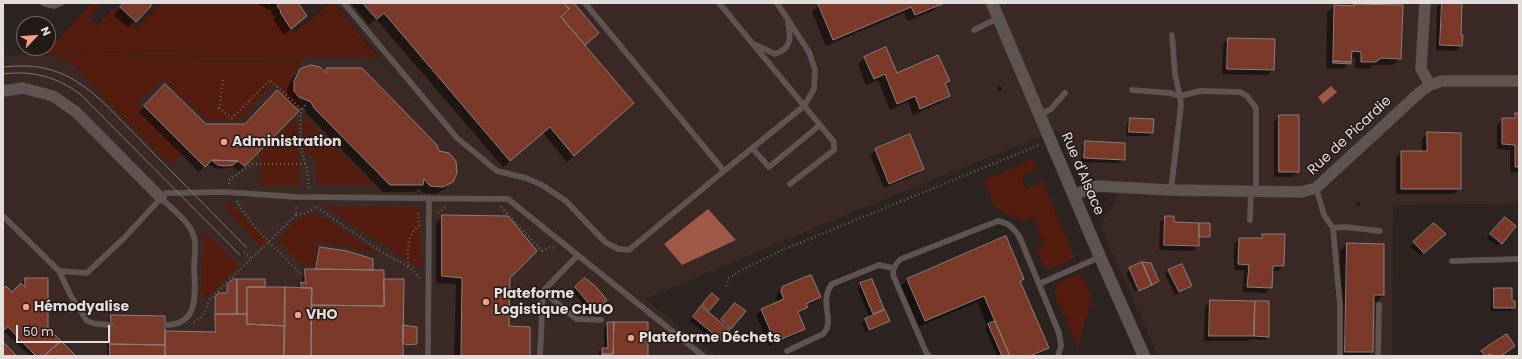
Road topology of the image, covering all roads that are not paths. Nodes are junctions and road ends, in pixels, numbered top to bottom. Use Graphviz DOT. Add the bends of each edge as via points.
graph roads {
  1 [pos="43,3"];
  2 [pos="61,3"];
  3 [pos="344,3"];
  4 [pos="585,3"];
  5 [pos="719,3"];
  6 [pos="777,3"];
  7 [pos="992,3"];
  8 [pos="1425,3"];
  9 [pos="999,18"];
  10 [pos="788,20"];
  11 [pos="974,30"];
  12 [pos="1172,35"];
  13 [pos="754,44"];
  14 [pos="1519,81"];
  15 [pos="1430,85"];
  16 [pos="1132,90"];
  17 [pos="3,91"];
  18 [pos="1065,93"];
  19 [pos="1180,96"];
  20 [pos="804,106"];
  21 [pos="1040,114"];
  22 [pos="820,125"];
  23 [pos="752,148"];
  24 [pos="724,171"];
  25 [pos="790,184"];
  26 [pos="1316,188"];
  27 [pos="1171,190"];
  28 [pos="1253,191"];
  29 [pos="1074,195"];
  30 [pos="161,198"];
  31 [pos="429,198"];
  32 [pos="3,216"];
  33 [pos="1250,220"];
  34 [pos="1333,228"];
  35 [pos="1380,231"];
  36 [pos="578,255"];
  37 [pos="1100,257"];
  38 [pos="1519,259"];
  39 [pos="1452,261"];
  40 [pos="893,268"];
  41 [pos="59,271"];
  42 [pos="1039,284"];
  43 [pos="543,291"];
  44 [pos="1378,305"];
  45 [pos="600,320"];
  46 [pos="111,324"];
  47 [pos="165,326"];
  48 [pos="787,350"];
  49 [pos="428,356"];
  50 [pos="540,356"];
  51 [pos="703,356"];
  52 [pos="929,356"];
  53 [pos="1058,356"];
  54 [pos="1144,356"];
  55 [pos="1340,356"];
  56 [pos="1378,356"];
  1 -- 2 [label="lane" via="54,6"];
  3 -- 24 [label="lane" via="457,138 497,171 542,184 566,201 604,242 618,249 629,250"];
  4 -- 24 [label="lane"];
  5 -- 13 [label="lane"];
  6 -- 10 [label="lane"];
  7 -- 9 [label="street, Rue d'Alsace"];
  8 -- 15 [label="street" via="1422,69"];
  9 -- 11 [label="lane"];
  9 -- 21 [label="street, Rue d'Alsace"];
  10 -- 13 [label="lane" via="791,37 783,51 775,54"];
  10 -- 20 [label="lane" via="810,52 815,70 814,89"];
  12 -- 19 [label="lane" via="1175,74"];
  13 -- 20 [label="lane"];
  14 -- 15 [label="street, Rue de Picardie" via="1442,81"];
  15 -- 26 [label="street, Rue de Picardie"];
  16 -- 19 [label="lane"];
  17 -- 30 [label="street" via="23,88 53,96 80,116"];
  18 -- 21 [label="lane" via="1051,109"];
  19 -- 27 [label="lane"];
  19 -- 28 [label="lane" via="1200,91 1240,92 1253,102 1256,108"];
  20 -- 22 [label="lane"];
  20 -- 23 [label="lane"];
  21 -- 29 [label="street, Rue d'Alsace"];
  22 -- 23 [label="lane" via="769,167"];
  22 -- 25 [label="lane" via="834,142 834,150"];
  23 -- 24 [label="lane"];
  26 -- 28 [label="street, Rue de Picardie" via="1301,192"];
  26 -- 34 [label="lane" via="1324,215"];
  27 -- 28 [label="street, Rue de Picardie"];
  27 -- 29 [label="street, Rue de Picardie" via="1098,186"];
  28 -- 33 [label="lane"];
  29 -- 37 [label="street, Rue d'Alsace"];
  30 -- 31 [label="lane" via="169,193 199,192 297,197"];
  30 -- 41 [label="lane" via="126,236 87,272"];
  30 -- 47 [label="lane" via="189,226 194,238 193,310 183,322"];
  31 -- 36 [label="lane" via="508,199"];
  31 -- 49 [label="lane"];
  32 -- 41 [label="lane"];
  34 -- 35 [label="lane"];
  34 -- 55 [label="lane" via="1340,305"];
  36 -- 43 [label="lane"];
  36 -- 51 [label="lane"];
  37 -- 42 [label="lane"];
  37 -- 54 [label="street, Rue d'Alsace"];
  38 -- 39 [label="lane"];
  40 -- 42 [label="lane" via="901,259 998,221 1007,223 1015,230"];
  40 -- 48 [label="lane" via="879,265 832,284 825,302 827,330"];
  40 -- 52 [label="lane" via="892,275"];
  41 -- 46 [label="lane" via="87,321"];
  42 -- 53 [label="lane" via="1059,333 1061,346"];
  43 -- 45 [label="lane" via="576,319"];
  43 -- 50 [label="lane"];
  44 -- 56 [label="lane"];
}
